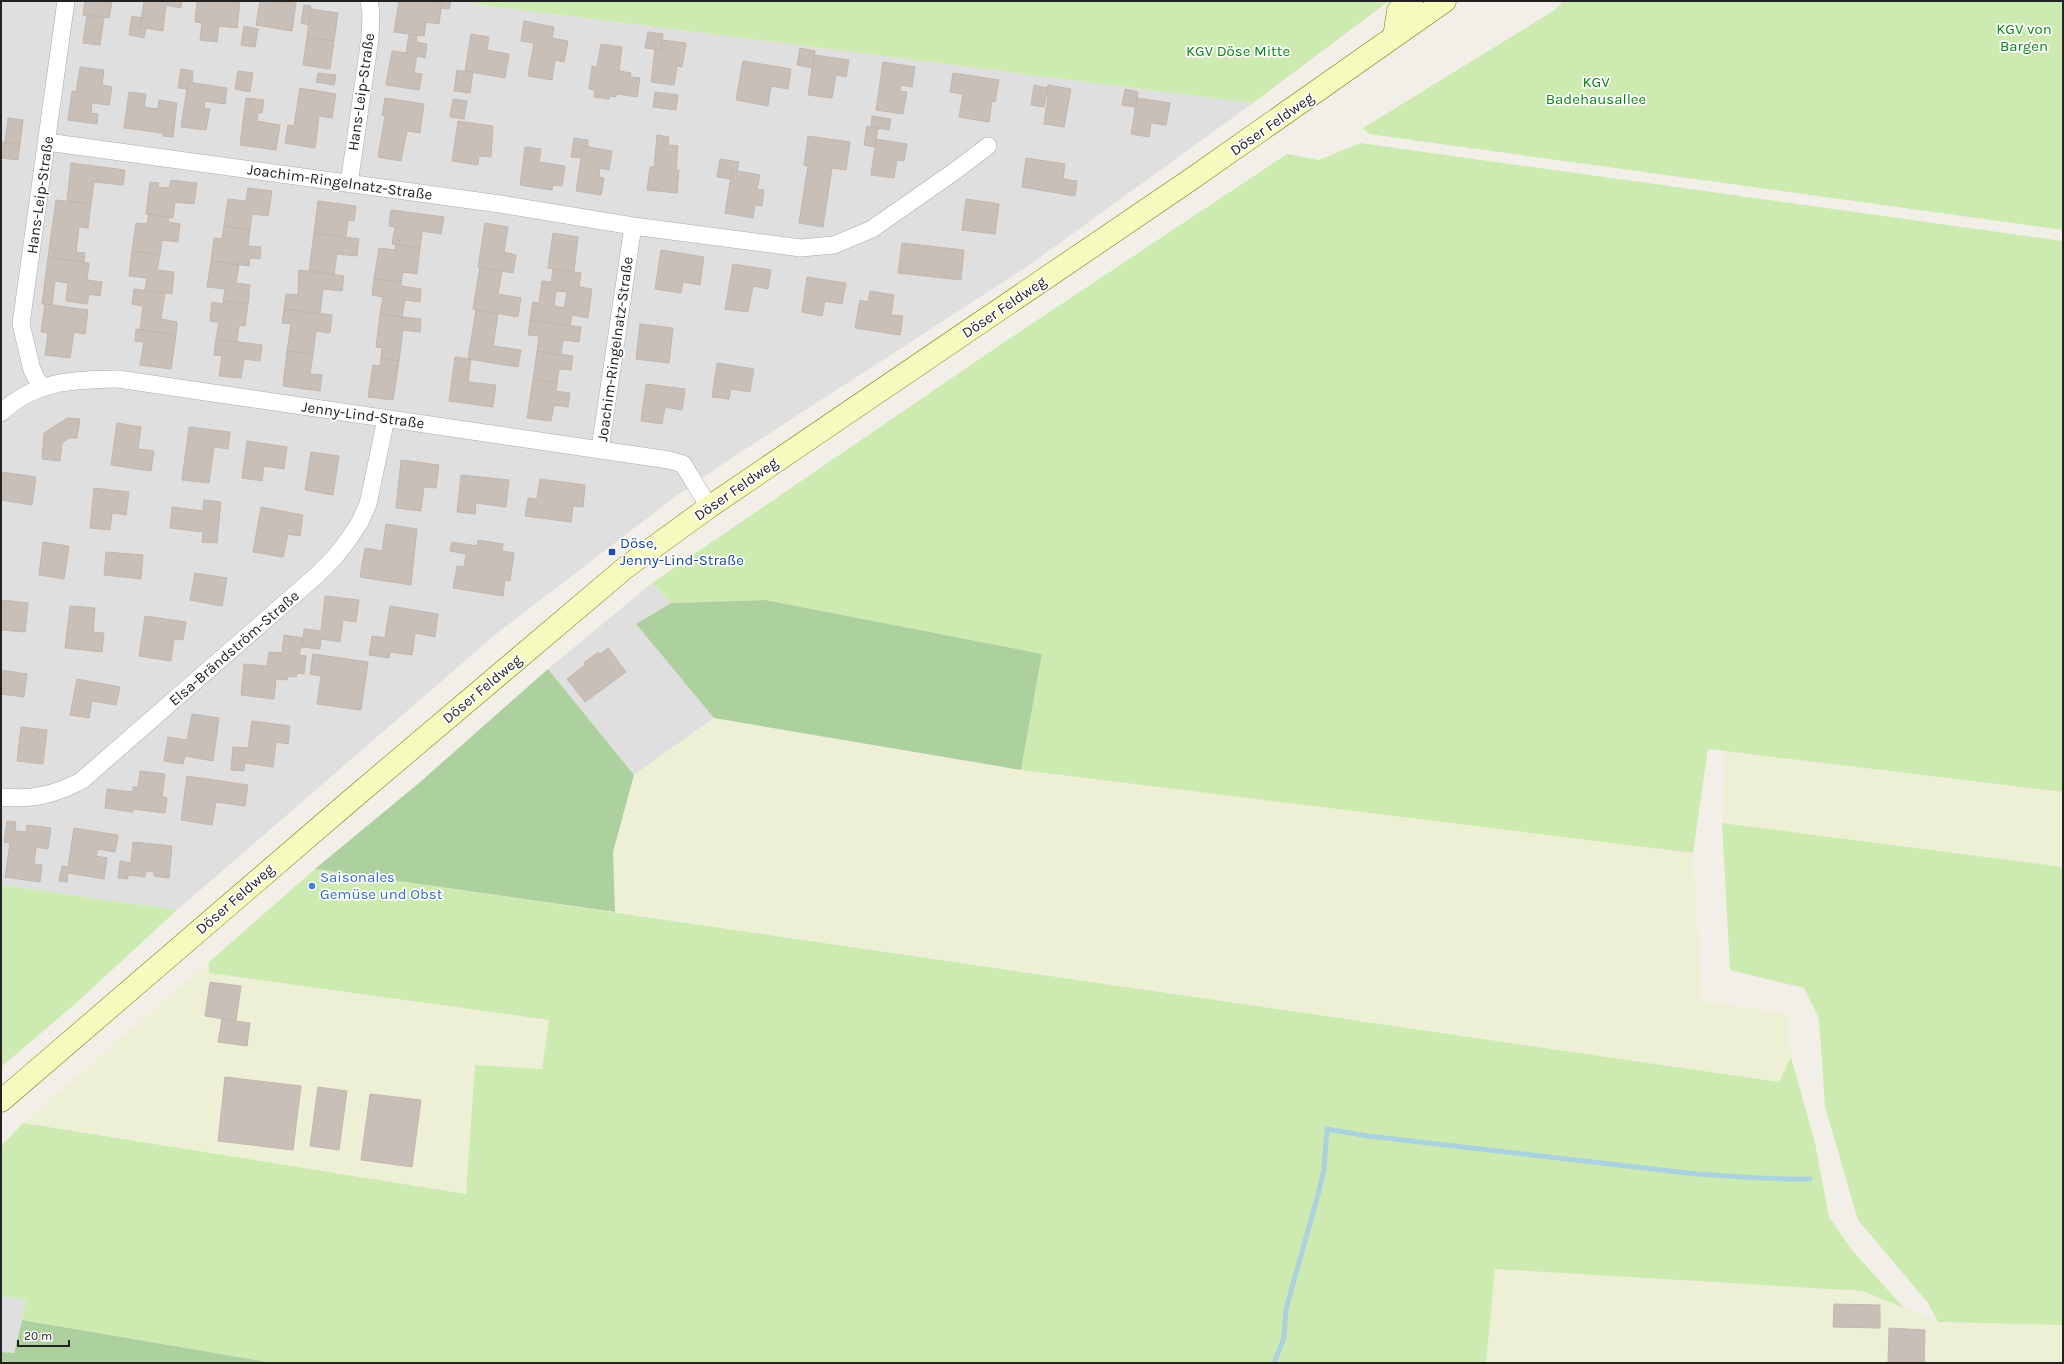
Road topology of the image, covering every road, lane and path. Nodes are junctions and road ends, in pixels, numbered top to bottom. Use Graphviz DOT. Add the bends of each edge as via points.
graph roads {
  1 [pos="66,1"];
  2 [pos="369,1"];
  3 [pos="1412,1"];
  4 [pos="1445,1"];
  5 [pos="1394,37"];
  6 [pos="47,142"];
  7 [pos="988,146"];
  8 [pos="349,184"];
  9 [pos="633,226"];
  10 [pos="41,387"];
  11 [pos="1,413"];
  12 [pos="386,418"];
  13 [pos="600,449"];
  14 [pos="709,506"];
  15 [pos="1,797"];
  16 [pos="1,1101"];
  1 -- 6 [label="street, Hans-Leip-Straße"];
  2 -- 8 [label="street, Hans-Leip-Straße" via="370,38"];
  3 -- 5 [label="street" via="1398,11"];
  4 -- 5 [label="street, Döser Feldweg"];
  5 -- 14 [label="street, Döser Feldweg" via="1190,180"];
  6 -- 8 [label="street, Joachim-Ringelnatz-Straße"];
  6 -- 10 [label="street, Hans-Leip-Straße" via="21,324 32,370"];
  7 -- 9 [label="street, Joachim-Ringelnatz-Straße" via="880,225 834,245 801,248"];
  8 -- 9 [label="street, Joachim-Ringelnatz-Straße" via="548,211"];
  9 -- 13 [label="street, Joachim-Ringelnatz-Straße"];
  10 -- 11 [label="street, Jenny-Lind-Straße" via="8,406"];
  10 -- 12 [label="street, Jenny-Lind-Straße" via="73,380 118,379"];
  12 -- 13 [label="street, Jenny-Lind-Straße"];
  12 -- 15 [label="street, Elsa-Brändström-Straße" via="368,504 348,540 316,576 81,781 57,793 35,797"];
  13 -- 14 [label="street, Jenny-Lind-Straße" via="683,464"];
  14 -- 16 [label="street, Döser Feldweg" via="619,574"];
}
